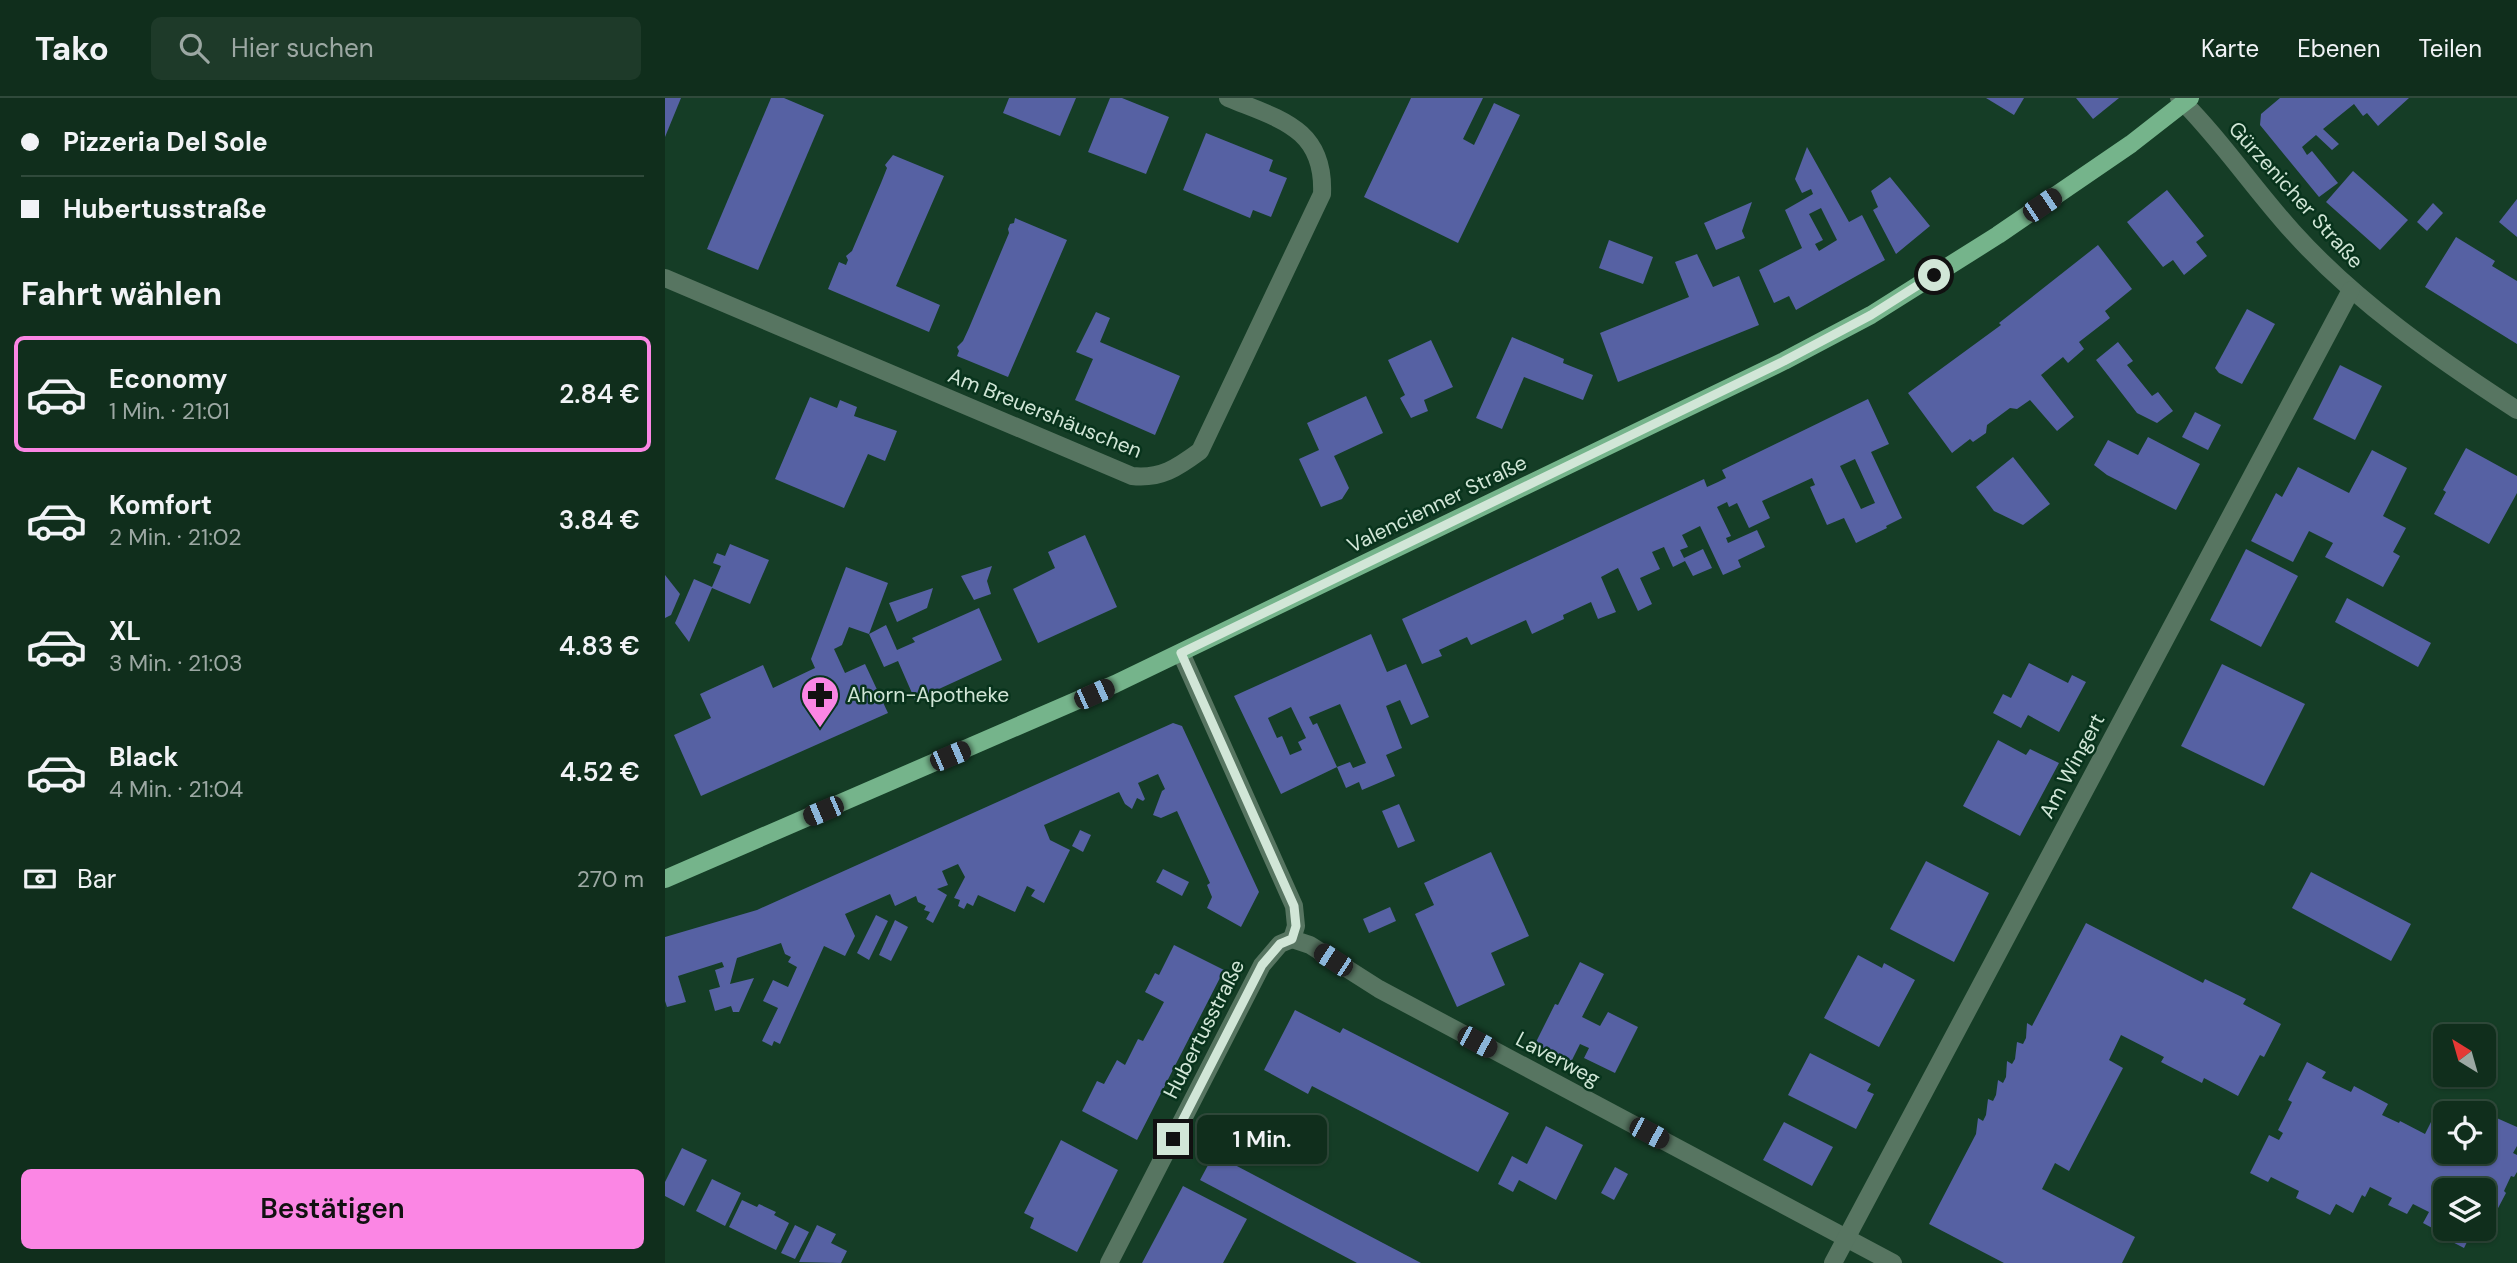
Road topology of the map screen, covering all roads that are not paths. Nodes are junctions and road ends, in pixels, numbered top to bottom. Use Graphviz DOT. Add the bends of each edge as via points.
graph roads {
  1 [pos="1228,98"];
  2 [pos="2184,100"];
  3 [pos="665,278"];
  4 [pos="2351,290"];
  5 [pos="2517,410"];
  6 [pos="1181,653"];
  7 [pos="665,879"];
  8 [pos="1292,939"];
  9 [pos="1845,1238"];
  10 [pos="1109,1263"];
  11 [pos="1833,1263"];
  12 [pos="1893,1263"];
  1 -- 3 [label="street, Am Breuershäuschen" via="1292,124 1308,139 1323,175 1322,194 1200,451 1152,478 1132,476"];
  2 -- 4 [label="street, Gürzenicher Straße" via="2293,232"];
  2 -- 6 [label="main road, Valencienner Straße" via="2131,144 1871,315"];
  4 -- 5 [label="street, Gürzenicher Straße" via="2418,343"];
  4 -- 9 [label="street, Am Wingert"];
  6 -- 7 [label="main road, Valencienner Straße"];
  6 -- 8 [label="street" via="1294,906"];
  8 -- 9 [label="street, Laverweg"];
  8 -- 10 [label="street, Hubertusstraße" via="1280,944 1262,965"];
  9 -- 11 [label="street, Am Wingert"];
  9 -- 12 [label="street, Laverweg"];
}
